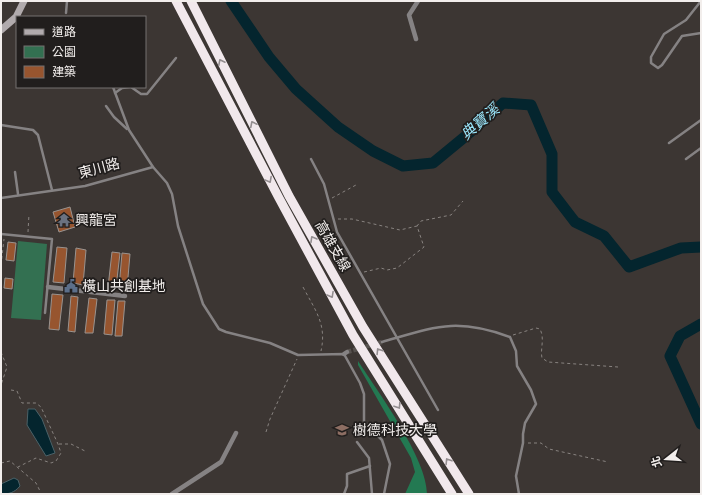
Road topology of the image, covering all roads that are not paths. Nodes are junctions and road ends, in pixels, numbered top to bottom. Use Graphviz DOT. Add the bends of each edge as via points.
graph roads {
  1 [pos="24,1"];
  2 [pos="67,1"];
  3 [pos="176,1"];
  4 [pos="191,1"];
  5 [pos="418,1"];
  6 [pos="701,2"];
  7 [pos="66,13"];
  8 [pos="16,16"];
  9 [pos="16,17"];
  10 [pos="1,30"];
  11 [pos="701,33"];
  12 [pos="416,39"];
  13 [pos="176,58"];
  14 [pos="113,88"];
  15 [pos="122,88"];
  16 [pos="132,88"];
  17 [pos="115,93"];
  18 [pos="106,106"];
  19 [pos="701,120"];
  20 [pos="1,125"];
  21 [pos="129,130"];
  22 [pos="669,143"];
  23 [pos="701,148"];
  24 [pos="311,159"];
  25 [pos="686,159"];
  26 [pos="152,168"];
  27 [pos="16,172"];
  28 [pos="52,190"];
  29 [pos="18,194"];
  30 [pos="1,198"];
  31 [pos="3,234"];
  32 [pos="48,287"];
  33 [pos="125,296"];
  34 [pos="45,313"];
  35 [pos="398,338"];
  36 [pos="382,342"];
  37 [pos="438,410"];
  38 [pos="236,433"];
  39 [pos="358,442"];
  40 [pos="370,466"];
  41 [pos="172,494"];
  42 [pos="344,494"];
  43 [pos="372,494"];
  44 [pos="384,494"];
  45 [pos="452,494"];
  46 [pos="469,494"];
  47 [pos="519,494"];
  1 -- 8 [label="street"];
  2 -- 7 [label="lane"];
  3 -- 45 [label="highway, 高雄支線, one-way" via="353,335"];
  46 -- 4 [label="highway, 高雄支線, one-way" via="364,327 289,196"];
  5 -- 12 [label="street" via="409,15"];
  6 -- 11 [label="lane" via="686,20 664,34 651,62 658,68 682,36"];
  9 -- 10 [label="street"];
  13 -- 16 [label="lane" via="147,94 141,94"];
  14 -- 17 [label="lane"];
  15 -- 17 [label="lane"];
  17 -- 21 [label="lane"];
  18 -- 21 [label="lane"];
  19 -- 22 [label="lane"];
  20 -- 28 [label="lane" via="33,130 38,135"];
  21 -- 26 [label="lane"];
  23 -- 25 [label="lane"];
  24 -- 35 [label="lane" via="324,184 337,232"];
  26 -- 28 [label="lane, 東川路" via="85,186"];
  26 -- 44 [label="lane" via="167,183 172,194 178,226 203,304 219,329 234,336 270,343 298,355 346,353 364,394 364,422 382,440 390,464"];
  27 -- 29 [label="lane"];
  28 -- 29 [label="lane, 東川路"];
  29 -- 30 [label="lane, 東川路"];
  31 -- 32 [label="lane" via="52,239"];
  32 -- 33 [label="street"];
  32 -- 34 [label="lane"];
  35 -- 36 [label="lane"];
  35 -- 37 [label="lane"];
  35 -- 47 [label="lane" via="450,325 481,327 510,337 516,351 516,366 531,390 536,404 525,423 516,476"];
  38 -- 41 [label="street" via="221,462"];
  39 -- 40 [label="lane" via="369,458"];
  40 -- 42 [label="lane" via="347,474"];
  40 -- 43 [label="lane"];
}
